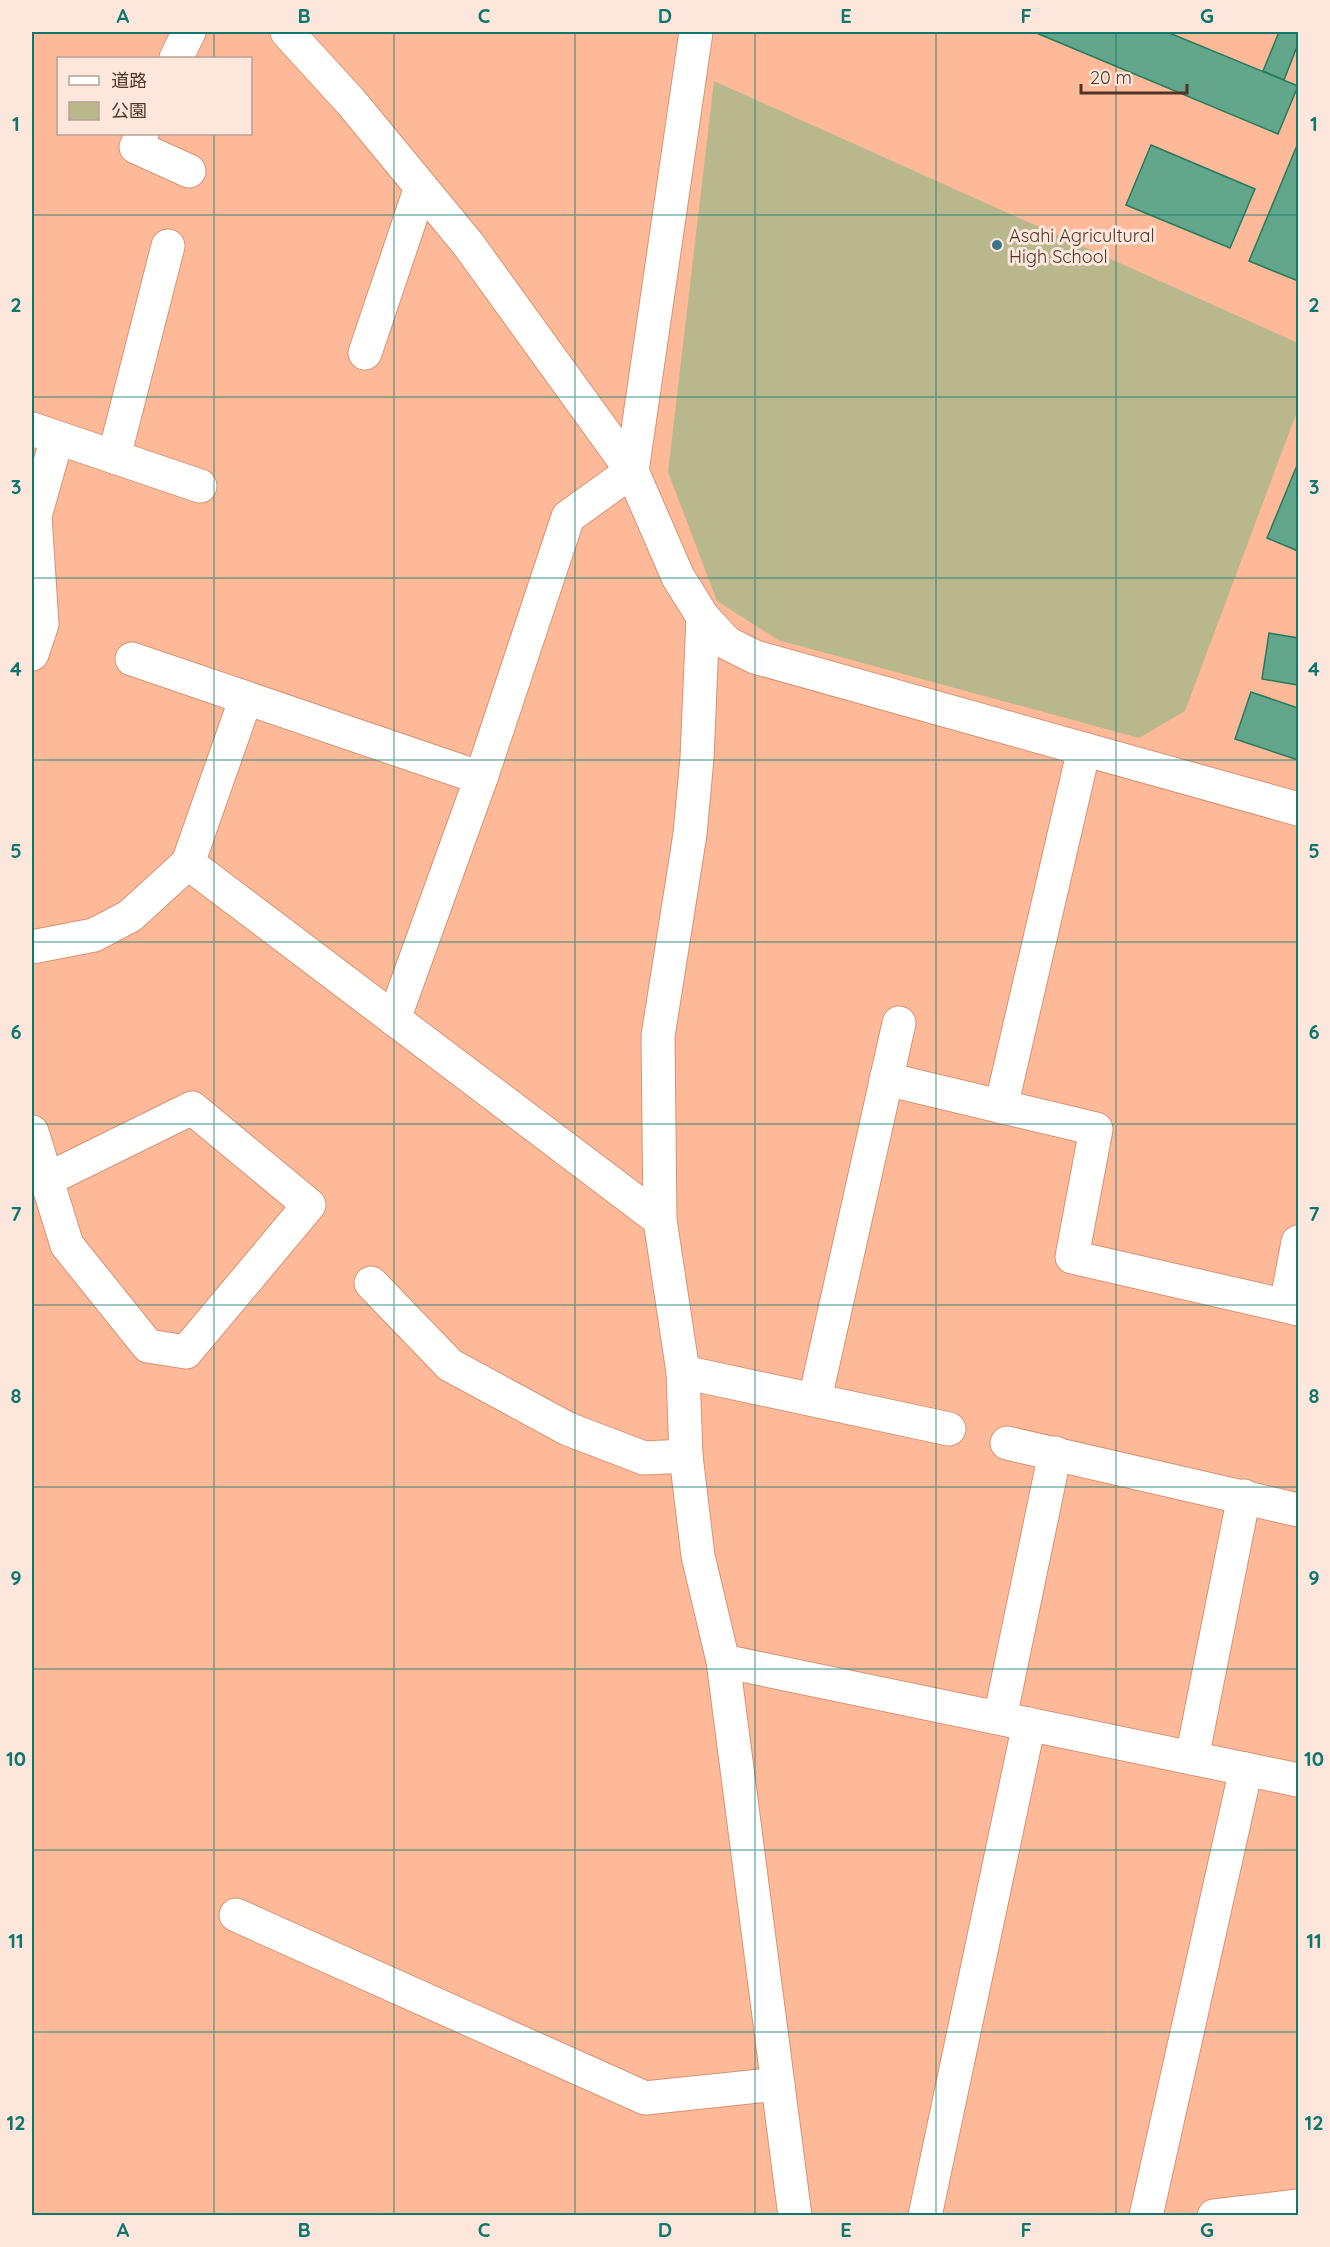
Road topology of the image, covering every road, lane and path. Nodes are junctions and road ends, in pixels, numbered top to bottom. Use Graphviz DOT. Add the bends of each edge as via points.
graph roads {
  1 [pos="189,32"];
  2 [pos="287,32"];
  3 [pos="696,32"];
  4 [pos="176,57"];
  5 [pos="142,135"];
  6 [pos="189,171"];
  7 [pos="421,187"];
  8 [pos="168,246"];
  9 [pos="365,353"];
  10 [pos="44,434"];
  11 [pos="114,457"];
  12 [pos="632,471"];
  13 [pos="200,486"];
  14 [pos="703,617"];
  15 [pos="32,654"];
  16 [pos="132,659"];
  17 [pos="246,698"];
  18 [pos="1084,749"];
  19 [pos="481,778"];
  20 [pos="1299,810"];
  21 [pos="188,863"];
  22 [pos="32,947"];
  23 [pos="394,1019"];
  24 [pos="899,1023"];
  25 [pos="886,1079"];
  26 [pos="1001,1107"];
  27 [pos="32,1132"];
  28 [pos="46,1180"];
  29 [pos="660,1220"];
  30 [pos="1299,1242"];
  31 [pos="371,1283"];
  32 [pos="1292,1307"];
  33 [pos="683,1372"];
  34 [pos="815,1399"];
  35 [pos="949,1429"];
  36 [pos="1007,1443"];
  37 [pos="1055,1453"];
  38 [pos="686,1456"];
  39 [pos="1244,1496"];
  40 [pos="1299,1510"];
  41 [pos="723,1661"];
  42 [pos="1015,1721"];
  43 [pos="1192,1758"];
  44 [pos="1246,1769"];
  45 [pos="1299,1780"];
  46 [pos="236,1915"];
  47 [pos="778,2084"];
  48 [pos="1299,2206"];
  49 [pos="795,2216"];
  50 [pos="925,2216"];
  51 [pos="1146,2216"];
  52 [pos="1214,2216"];
  1 -- 4 [label="street"];
  2 -- 7 [label="street"];
  3 -- 12 [label="street"];
  5 -- 6 [label="street" via="136,147"];
  7 -- 9 [label="street"];
  7 -- 12 [label="street" via="468,244"];
  8 -- 11 [label="street"];
  10 -- 11 [label="street"];
  10 -- 15 [label="street" via="35,516 42,624"];
  11 -- 13 [label="street"];
  12 -- 14 [label="street" via="678,577"];
  12 -- 19 [label="street" via="568,517"];
  14 -- 18 [label="street" via="727,643 755,657"];
  14 -- 29 [label="street" via="690,834 658,1036"];
  16 -- 17 [label="street"];
  17 -- 19 [label="street"];
  17 -- 21 [label="street"];
  18 -- 20 [label="street"];
  18 -- 26 [label="street"];
  19 -- 23 [label="street"];
  21 -- 22 [label="street" via="130,916 94,935"];
  21 -- 23 [label="street"];
  23 -- 29 [label="street"];
  24 -- 25 [label="street"];
  25 -- 26 [label="street"];
  25 -- 34 [label="street"];
  26 -- 32 [label="street" via="1096,1130 1072,1257"];
  27 -- 28 [label="street"];
  28 -- 28 [label="street" via="67,1245 148,1346 186,1352 309,1205 192,1108"];
  29 -- 33 [label="street"];
  30 -- 32 [label="street"];
  31 -- 38 [label="street" via="460,1371 568,1429 622,1450 644,1458"];
  33 -- 34 [label="street"];
  33 -- 38 [label="street"];
  34 -- 35 [label="street"];
  36 -- 37 [label="street"];
  37 -- 39 [label="street"];
  37 -- 42 [label="street"];
  38 -- 41 [label="street" via="698,1556"];
  39 -- 40 [label="street"];
  39 -- 43 [label="street"];
  41 -- 42 [label="street"];
  41 -- 47 [label="street"];
  42 -- 43 [label="street"];
  42 -- 50 [label="street"];
  43 -- 44 [label="street"];
  44 -- 45 [label="street"];
  44 -- 51 [label="street"];
  46 -- 47 [label="street" via="645,2098"];
  47 -- 49 [label="street"];
  48 -- 52 [label="street"];
}
